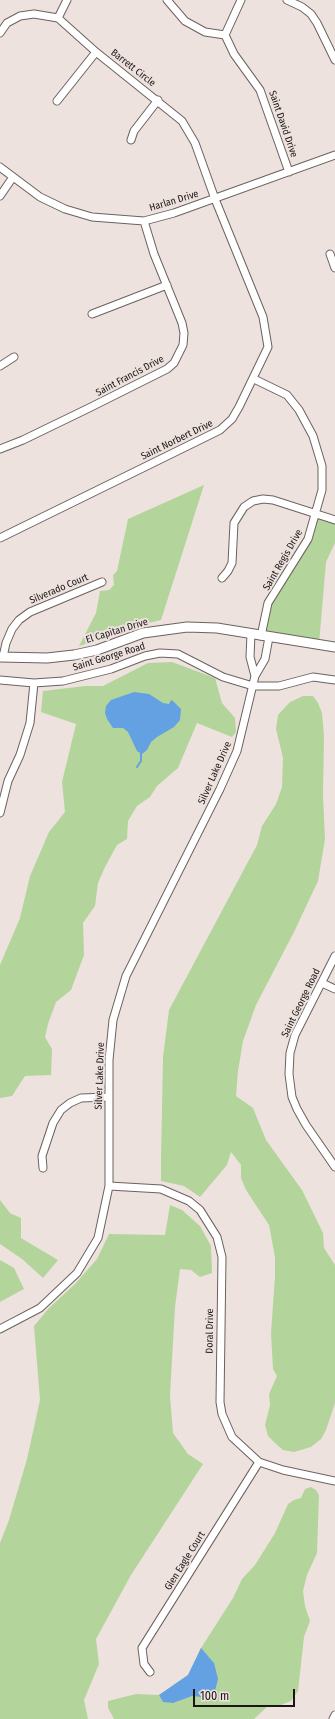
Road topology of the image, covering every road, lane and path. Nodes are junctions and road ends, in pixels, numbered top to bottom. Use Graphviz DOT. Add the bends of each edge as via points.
graph roads {
  1 [pos="67,0"];
  2 [pos="167,0"];
  3 [pos="241,0"];
  4 [pos="287,0"];
  5 [pos="58,18"];
  6 [pos="0,33"];
  7 [pos="225,35"];
  8 [pos="96,52"];
  9 [pos="335,60"];
  10 [pos="158,100"];
  11 [pos="57,101"];
  12 [pos="131,140"];
  13 [pos="335,154"];
  14 [pos="0,167"];
  15 [pos="289,172"];
  16 [pos="13,177"];
  17 [pos="0,196"];
  18 [pos="215,198"];
  19 [pos="144,221"];
  20 [pos="330,254"];
  21 [pos="335,268"];
  22 [pos="167,285"];
  23 [pos="92,314"];
  24 [pos="14,357"];
  25 [pos="0,366"];
  26 [pos="254,379"];
  27 [pos="0,448"];
  28 [pos="317,513"];
  29 [pos="335,520"];
  30 [pos="0,538"];
  31 [pos="222,578"];
  32 [pos="102,582"];
  33 [pos="251,634"];
  34 [pos="265,636"];
  35 [pos="335,647"];
  36 [pos="2,657"];
  37 [pos="255,676"];
  38 [pos="0,680"];
  39 [pos="335,680"];
  40 [pos="34,683"];
  41 [pos="253,686"];
  42 [pos="0,813"];
  43 [pos="335,956"];
  44 [pos="322,983"];
  45 [pos="335,989"];
  46 [pos="108,1097"];
  47 [pos="335,1167"];
  48 [pos="43,1168"];
  49 [pos="109,1186"];
  50 [pos="0,1329"];
  51 [pos="258,1462"];
  52 [pos="335,1481"];
  53 [pos="150,1672"];
  54 [pos="335,1715"];
  55 [pos="332,1719"];
  1 -- 5 [label="street"];
  2 -- 7 [label="street" via="185,20 204,32"];
  3 -- 7 [label="street"];
  4 -- 9 [label="street" via="311,14"];
  5 -- 6 [label="street" via="34,14 20,16 7,23"];
  5 -- 8 [label="street, Barrett Circle"];
  7 -- 15 [label="street, Saint David Drive" via="234,54 260,90"];
  8 -- 10 [label="street, Barrett Circle"];
  8 -- 11 [label="street"];
  10 -- 12 [label="street" via="134,131"];
  10 -- 18 [label="street, Barrett Circle" via="190,131"];
  13 -- 15 [label="street, Harlan Drive"];
  14 -- 16 [label="street, Harlan Drive"];
  15 -- 18 [label="street, Harlan Drive"];
  16 -- 17 [label="street"];
  16 -- 19 [label="street, Harlan Drive" via="40,197 65,209 92,217"];
  18 -- 19 [label="street, Harlan Drive"];
  18 -- 26 [label="street, Saint Norbert Drive" via="263,317 268,348"];
  19 -- 22 [label="street, Saint Francis Drive"];
  20 -- 21 [label="street"];
  22 -- 23 [label="street"];
  22 -- 27 [label="street, Saint Francis Drive" via="184,333 182,349 174,363 167,369 89,408 23,440"];
  24 -- 25 [label="street"];
  26 -- 28 [label="street, Saint Regis Drive" via="287,395 299,410 313,436 322,466 322,490"];
  26 -- 30 [label="street, Saint Norbert Drive" via="232,419 220,430"];
  28 -- 29 [label="street"];
  28 -- 31 [label="street" via="263,499 253,501 244,507 234,523 232,563"];
  28 -- 34 [label="street, Saint Regis Drive" via="308,539 268,604"];
  32 -- 36 [label="street, Silverado Court" via="30,612 19,620 12,629"];
  33 -- 34 [label="street, El Capitan Drive"];
  33 -- 36 [label="street, El Capitan Drive" via="202,627 172,628 143,633 97,650 74,655 47,658"];
  33 -- 37 [label="street" via="250,657"];
  34 -- 35 [label="street, El Capitan Drive"];
  34 -- 37 [label="street, Saint Regis Drive" via="264,659"];
  37 -- 41 [label="street, Silver Lake Drive"];
  38 -- 40 [label="street, Saint George Road"];
  39 -- 41 [label="street, Saint George Road" via="313,677 279,686"];
  40 -- 41 [label="street, Saint George Road" via="85,677 145,656 178,654 223,677"];
  40 -- 42 [label="street" via="30,723 8,781"];
  41 -- 46 [label="street, Silver Lake Drive" via="237,751 126,976 113,1020"];
  43 -- 44 [label="street, Saint George Road"];
  44 -- 45 [label="street"];
  44 -- 47 [label="street, Saint George Road" via="292,1043 289,1080 292,1097 306,1125"];
  46 -- 48 [label="street" via="81,1098 61,1110 52,1123 42,1156"];
  46 -- 49 [label="street, Silver Lake Drive"];
  49 -- 50 [label="street, Silver Lake Drive" via="98,1238 77,1274 40,1308"];
  49 -- 51 [label="street, Doral Drive" via="161,1189 176,1194 200,1210 210,1223 222,1257 219,1390 222,1414 232,1437"];
  51 -- 52 [label="street, Doral Drive"];
  51 -- 53 [label="street, Glen Eagle Court" via="142,1648 144,1664"];
  54 -- 55 [label="street"];
}
